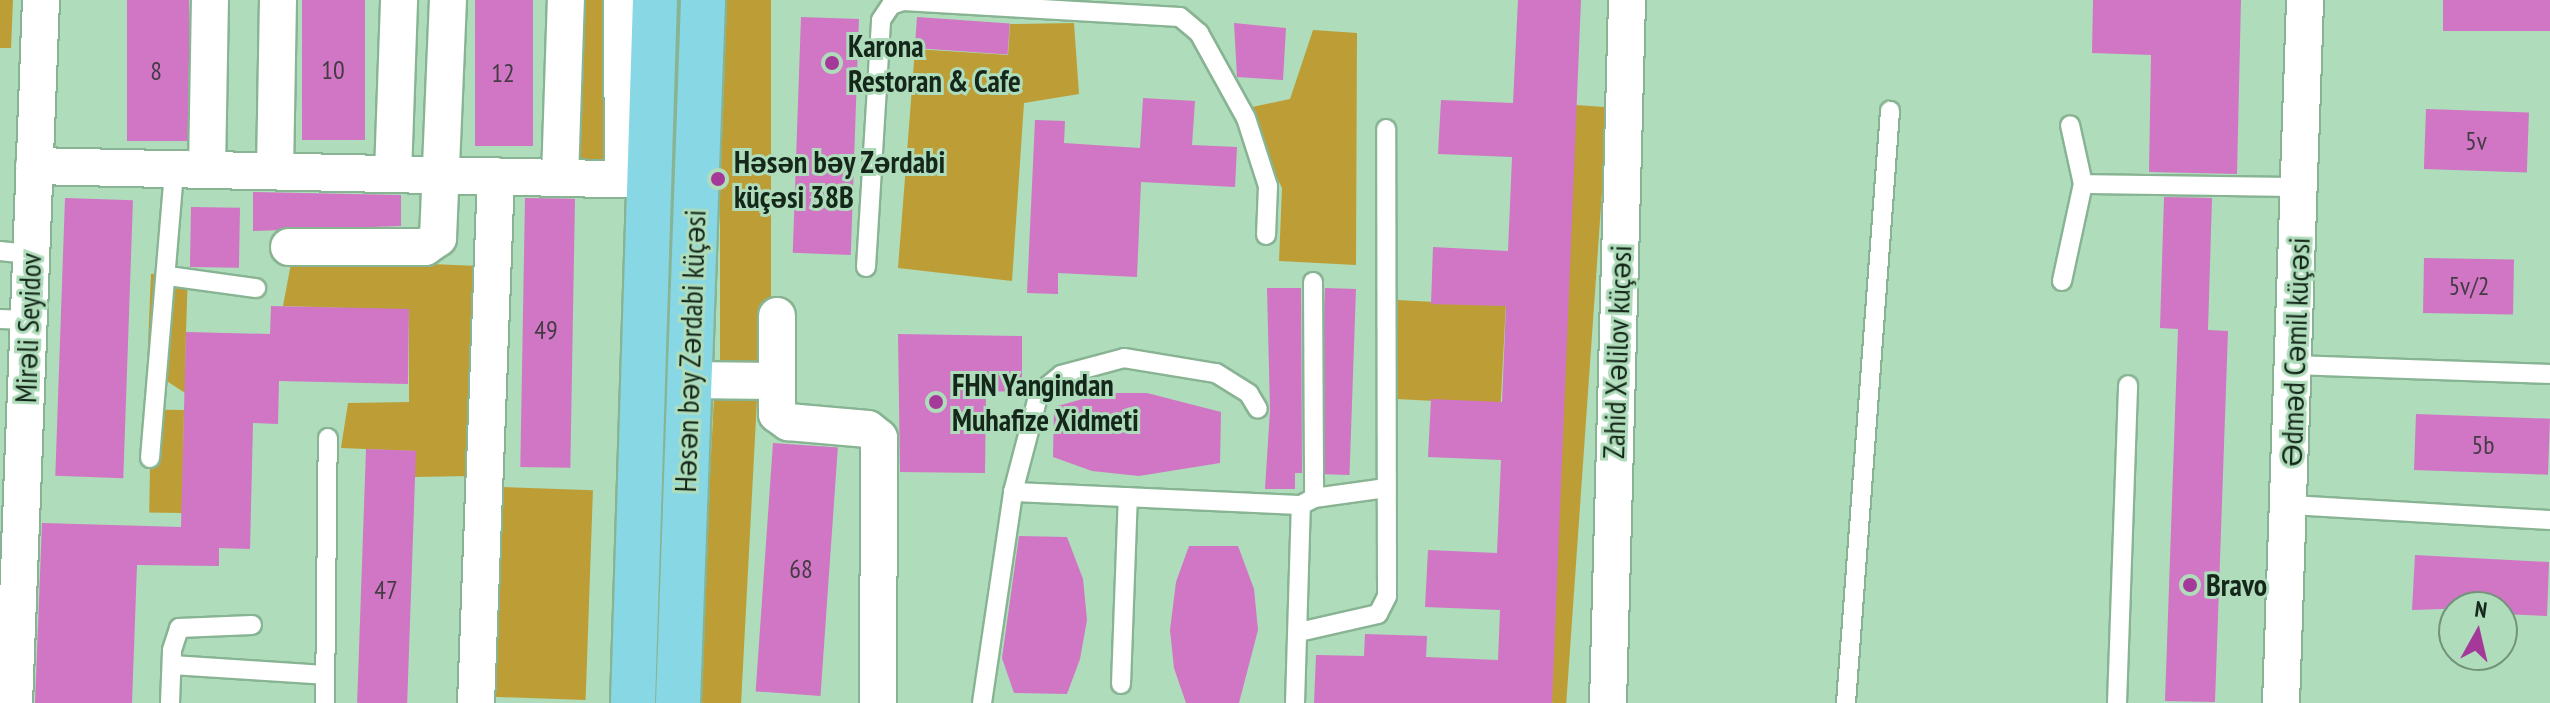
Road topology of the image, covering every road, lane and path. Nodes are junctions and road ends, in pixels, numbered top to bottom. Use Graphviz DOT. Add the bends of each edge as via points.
graph roads {
  1 [pos="41,0"];
  2 [pos="210,0"];
  3 [pos="278,0"];
  4 [pos="399,0"];
  5 [pos="448,0"];
  6 [pos="566,0"];
  7 [pos="622,0"];
  8 [pos="655,0"];
  9 [pos="703,0"];
  10 [pos="1627,0"];
  11 [pos="2305,0"];
  12 [pos="1180,9"];
  13 [pos="1890,111"];
  14 [pos="2070,125"];
  15 [pos="1386,129"];
  16 [pos="34,166"];
  17 [pos="190,170"];
  18 [pos="275,171"];
  19 [pos="393,174"];
  20 [pos="444,175"];
  21 [pos="496,176"];
  22 [pos="560,178"];
  23 [pos="637,179"];
  24 [pos="2083,184"];
  25 [pos="2300,187"];
  26 [pos="1266,235"];
  27 [pos="289,247"];
  28 [pos="15,253"];
  29 [pos="866,267"];
  30 [pos="168,276"];
  31 [pos="2062,281"];
  32 [pos="1313,282"];
  33 [pos="256,288"];
  34 [pos="777,316"];
  35 [pos="14,320"];
  36 [pos="2295,365"];
  37 [pos="2550,374"];
  38 [pos="689,380"];
  39 [pos="775,381"];
  40 [pos="2128,385"];
  41 [pos="1258,409"];
  42 [pos="328,438"];
  43 [pos="150,458"];
  44 [pos="1386,488"];
  45 [pos="1013,492"];
  46 [pos="1128,497"];
  47 [pos="1308,501"];
  48 [pos="2291,505"];
  49 [pos="2550,520"];
  50 [pos="252,625"];
  51 [pos="1299,632"];
  52 [pos="172,665"];
  53 [pos="325,675"];
  54 [pos="1121,684"];
  55 [pos="14,703"];
  56 [pos="170,703"];
  57 [pos="325,703"];
  58 [pos="476,703"];
  59 [pos="633,703"];
  60 [pos="678,703"];
  61 [pos="878,703"];
  62 [pos="982,703"];
  63 [pos="1295,703"];
  64 [pos="1608,703"];
  65 [pos="1846,703"];
  66 [pos="2117,703"];
  67 [pos="2281,703"];
  1 -- 16 [label="street, Mirəli Seyidov"];
  2 -- 17 [label="street"];
  3 -- 18 [label="street"];
  4 -- 19 [label="street"];
  5 -- 20 [label="street"];
  6 -- 22 [label="street"];
  7 -- 23 [label="street"];
  8 -- 23 [label="main road, Həsən bəy Zərdabi küçəsi"];
  9 -- 38 [label="main road, Həsən bəy Zərdabi küçəsi"];
  10 -- 64 [label="street, Zahid Xəlilov küçəsi"];
  11 -- 25 [label="street, Ədməd Cəmil küçəsi"];
  12 -- 26 [label="lane" via="1246,118 1268,186"];
  12 -- 29 [label="lane" via="903,1 891,5 881,20"];
  13 -- 65 [label="lane"];
  14 -- 24 [label="lane"];
  15 -- 44 [label="lane"];
  16 -- 17 [label="street"];
  16 -- 28 [label="street, Mirəli Seyidov"];
  17 -- 18 [label="street"];
  17 -- 30 [label="lane"];
  18 -- 19 [label="street"];
  19 -- 20 [label="street"];
  20 -- 21 [label="street"];
  20 -- 27 [label="street" via="438,238 425,247"];
  21 -- 22 [label="street"];
  21 -- 58 [label="street"];
  22 -- 23 [label="street"];
  23 -- 59 [label="main road, Həsən bəy Zərdabi küçəsi"];
  24 -- 25 [label="lane"];
  24 -- 31 [label="lane"];
  25 -- 36 [label="street, Ədməd Cəmil küçəsi"];
  28 -- 35 [label="street, Mirəli Seyidov"];
  30 -- 33 [label="lane"];
  30 -- 43 [label="lane"];
  32 -- 47 [label="lane"];
  34 -- 39 [label="street"];
  35 -- 55 [label="street, Mirəli Seyidov"];
  36 -- 37 [label="lane"];
  36 -- 48 [label="street, Ədməd Cəmil küçəsi"];
  38 -- 39 [label="street"];
  38 -- 60 [label="main road, Həsən bəy Zərdabi küçəsi"];
  39 -- 61 [label="street" via="777,414 788,422 841,424 868,429 879,438"];
  40 -- 66 [label="lane"];
  41 -- 45 [label="lane" via="1249,394 1216,373 1174,364 1124,358 1061,375 1039,393"];
  42 -- 53 [label="lane"];
  44 -- 47 [label="lane"];
  44 -- 51 [label="lane" via="1391,524 1387,596 1378,614"];
  45 -- 46 [label="lane"];
  45 -- 62 [label="lane"];
  46 -- 47 [label="lane"];
  46 -- 54 [label="lane"];
  47 -- 51 [label="lane"];
  48 -- 49 [label="lane"];
  48 -- 67 [label="street, Ədməd Cəmil küçəsi"];
  50 -- 52 [label="lane" via="179,628"];
  51 -- 63 [label="lane"];
  52 -- 53 [label="lane"];
  52 -- 56 [label="lane"];
  53 -- 57 [label="lane"];
}
